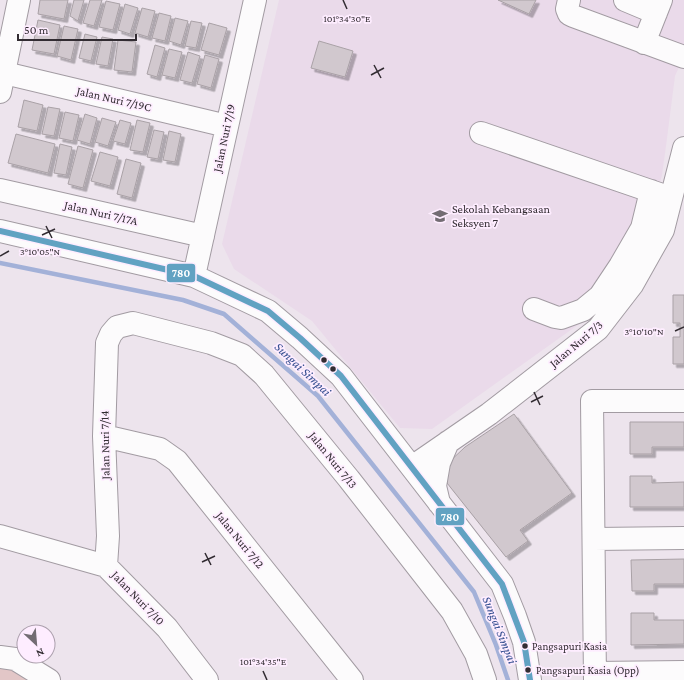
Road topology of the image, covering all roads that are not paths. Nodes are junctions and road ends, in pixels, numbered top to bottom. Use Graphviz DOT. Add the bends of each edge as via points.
graph roads {
  1 [pos="20,0"];
  2 [pos="569,0"];
  3 [pos="625,0"];
  4 [pos="249,1"];
  5 [pos="658,6"];
  6 [pos="644,43"];
  7 [pos="684,57"];
  8 [pos="1,79"];
  9 [pos="227,126"];
  10 [pos="481,133"];
  11 [pos="684,148"];
  12 [pos="0,190"];
  13 [pos="651,191"];
  14 [pos="671,198"];
  15 [pos="0,232"];
  16 [pos="203,236"];
  17 [pos="194,276"];
  18 [pos="534,309"];
  19 [pos="117,327"];
  20 [pos="684,400"];
  21 [pos="104,436"];
  22 [pos="389,437"];
  23 [pos="448,442"];
  24 [pos="412,467"];
  25 [pos="439,503"];
  26 [pos="0,536"];
  27 [pos="684,538"];
  28 [pos="594,539"];
  29 [pos="106,566"];
  30 [pos="0,657"];
  31 [pos="684,672"];
  32 [pos="595,677"];
  33 [pos="49,680"];
  34 [pos="207,680"];
  35 [pos="352,680"];
  36 [pos="485,680"];
  37 [pos="530,680"];
  1 -- 8 [label="street"];
  2 -- 6 [label="street" via="569,14"];
  3 -- 5 [label="street"];
  4 -- 9 [label="street, Jalan Nuri 7/19"];
  5 -- 6 [label="street"];
  6 -- 7 [label="street"];
  8 -- 9 [label="street, Jalan Nuri 7/19C"];
  9 -- 16 [label="street, Jalan Nuri 7/19"];
  10 -- 13 [label="street"];
  11 -- 14 [label="street, Jalan Nuri 7/3"];
  12 -- 16 [label="street, Jalan Nuri 7/17A"];
  13 -- 14 [label="street"];
  13 -- 18 [label="street" via="642,228 600,296 584,310 562,318"];
  14 -- 23 [label="street, Jalan Nuri 7/3" via="663,230 632,284 598,329 489,414"];
  15 -- 17 [label="street"];
  16 -- 17 [label="street, Jalan Nuri 7/19"];
  17 -- 22 [label="street" via="268,311 341,376"];
  19 -- 21 [label="street, Jalan Nuri 7/14" via="107,343"];
  19 -- 36 [label="street, Jalan Nuri 7/13" via="133,323 211,343 242,355 264,375 452,611 476,654"];
  20 -- 28 [label="street" via="592,401"];
  21 -- 29 [label="street, Jalan Nuri 7/14" via="108,536"];
  21 -- 35 [label="street, Jalan Nuri 7/12" via="160,449 177,461"];
  22 -- 23 [label="street" via="400,444 427,446"];
  22 -- 24 [label="street"];
  23 -- 24 [label="street, Jalan Nuri 7/3"];
  23 -- 25 [label="street" via="439,463 435,486"];
  24 -- 25 [label="street"];
  25 -- 37 [label="street" via="502,584 524,642"];
  26 -- 29 [label="street, Jalan Nuri 7/10"];
  27 -- 28 [label="street"];
  28 -- 32 [label="street"];
  29 -- 34 [label="street, Jalan Nuri 7/10" via="167,628"];
  30 -- 33 [label="street" via="15,659"];
  31 -- 32 [label="street"];
}
